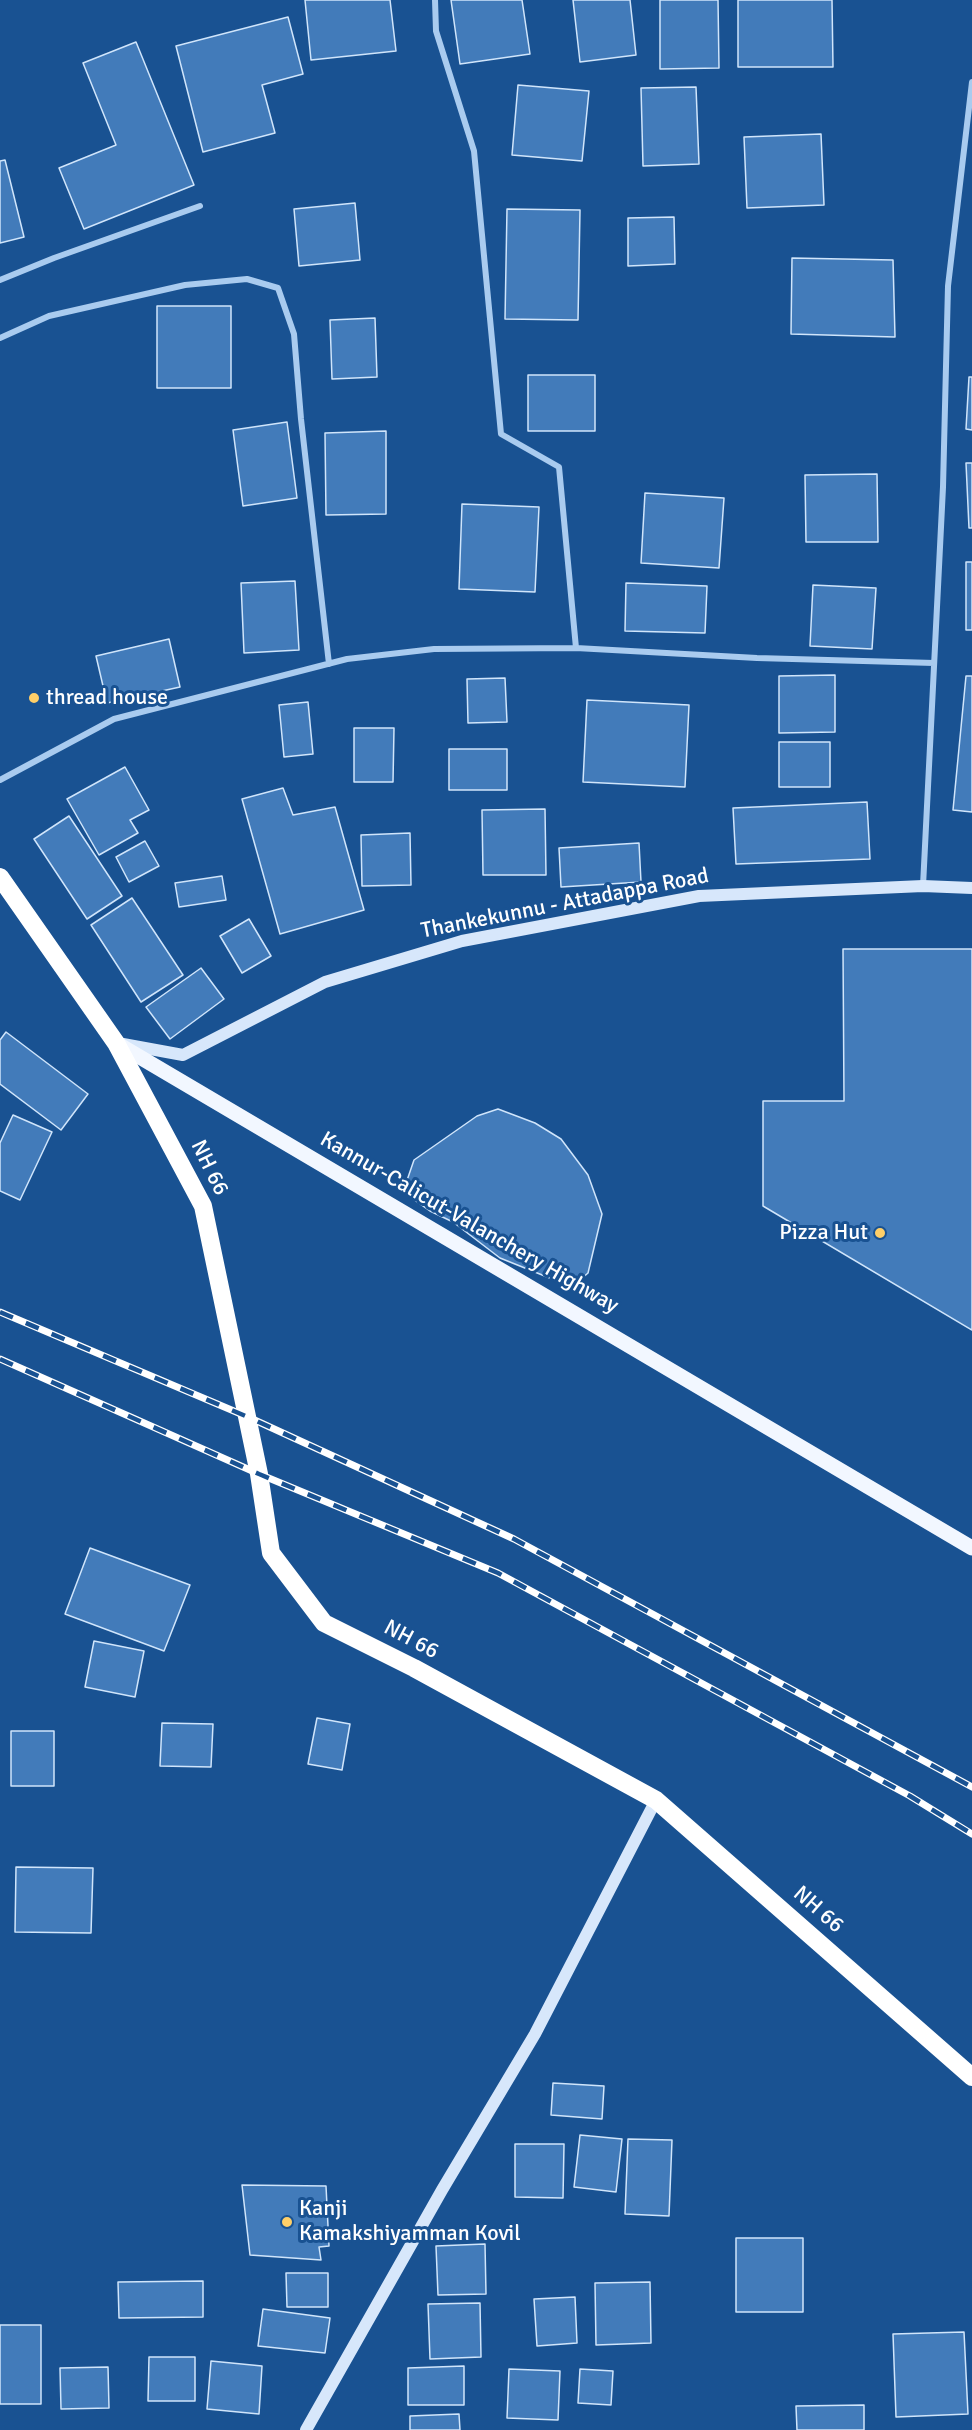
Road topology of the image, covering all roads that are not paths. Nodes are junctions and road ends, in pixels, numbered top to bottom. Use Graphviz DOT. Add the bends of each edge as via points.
graph roads {
  1 [pos="435,0"];
  2 [pos="972,82"];
  3 [pos="200,206"];
  4 [pos="0,280"];
  5 [pos="0,338"];
  6 [pos="576,648"];
  7 [pos="934,663"];
  8 [pos="329,664"];
  9 [pos="0,780"];
  10 [pos="0,877"];
  11 [pos="923,886"];
  12 [pos="972,888"];
  13 [pos="116,1043"];
  14 [pos="972,1548"];
  15 [pos="656,1800"];
  16 [pos="972,2077"];
  17 [pos="306,2430"];
  1 -- 6 [label="street" via="436,30 474,151 501,434 559,467"];
  2 -- 7 [label="street" via="948,286"];
  3 -- 4 [label="street"];
  5 -- 8 [label="street" via="49,316 185,285 247,279 278,288 294,334"];
  6 -- 7 [label="street"];
  6 -- 8 [label="street" via="434,649"];
  7 -- 11 [label="street"];
  8 -- 9 [label="street" via="114,719"];
  10 -- 13 [label="highway, Kannur-Calicut-Valanchery Highway"];
  11 -- 12 [label="main road, Thankekunnu - Attadappa Road"];
  11 -- 13 [label="main road, Thankekunnu - Attadappa Road" via="699,896 473,939 325,982 183,1055"];
  13 -- 14 [label="main road, Kannur-Calicut-Valanchery Highway"];
  13 -- 15 [label="highway, NH 66 / NH 66" via="203,1206 259,1473 271,1553 324,1623"];
  15 -- 16 [label="highway, NH 66 / NH 66"];
  15 -- 17 [label="main road" via="535,2034"];
}
